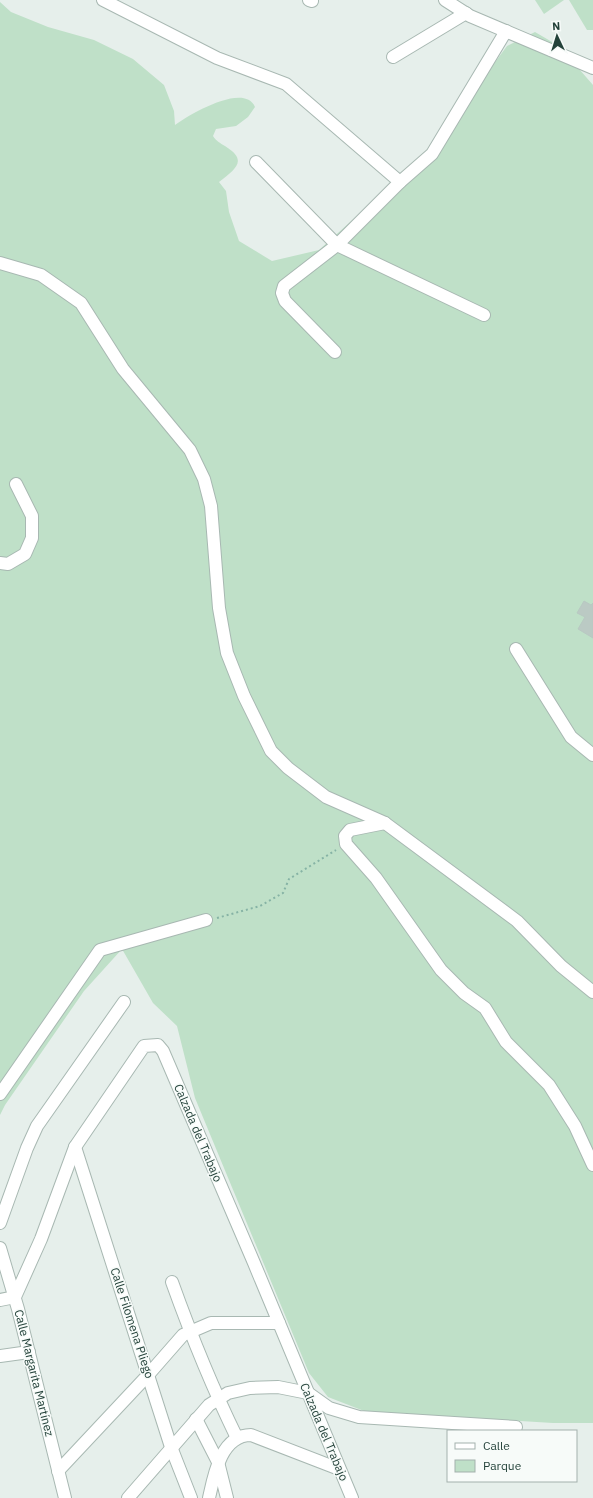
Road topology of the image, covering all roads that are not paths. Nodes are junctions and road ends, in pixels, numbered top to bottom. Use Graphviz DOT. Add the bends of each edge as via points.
graph roads {
  1 [pos="103,0"];
  2 [pos="445,0"];
  3 [pos="466,13"];
  4 [pos="506,31"];
  5 [pos="393,57"];
  6 [pos="593,68"];
  7 [pos="256,162"];
  8 [pos="400,182"];
  9 [pos="337,245"];
  10 [pos="0,263"];
  11 [pos="484,315"];
  12 [pos="335,352"];
  13 [pos="16,484"];
  14 [pos="0,563"];
  15 [pos="516,649"];
  16 [pos="593,756"];
  17 [pos="385,823"];
  18 [pos="206,920"];
  19 [pos="593,992"];
  20 [pos="124,1002"];
  21 [pos="0,1094"];
  22 [pos="75,1147"];
  23 [pos="593,1165"];
  24 [pos="0,1224"];
  25 [pos="0,1248"];
  26 [pos="172,1282"];
  27 [pos="15,1297"];
  28 [pos="0,1300"];
  29 [pos="279,1323"];
  30 [pos="190,1331"];
  31 [pos="29,1352"];
  32 [pos="0,1356"];
  33 [pos="148,1376"];
  34 [pos="308,1393"];
  35 [pos="217,1399"];
  36 [pos="196,1419"];
  37 [pos="516,1427"];
  38 [pos="237,1438"];
  39 [pos="171,1447"];
  40 [pos="218,1462"];
  41 [pos="339,1469"];
  42 [pos="58,1471"];
  43 [pos="65,1498"];
  44 [pos="128,1498"];
  45 [pos="191,1498"];
  46 [pos="209,1498"];
  47 [pos="227,1498"];
  48 [pos="352,1498"];
  1 -- 8 [label="street" via="217,58 286,84"];
  2 -- 3 [label="street"];
  3 -- 4 [label="street"];
  3 -- 5 [label="street"];
  4 -- 6 [label="street"];
  4 -- 8 [label="street" via="432,154"];
  7 -- 9 [label="street"];
  8 -- 9 [label="street"];
  9 -- 11 [label="street"];
  9 -- 12 [label="street" via="284,286 282,293 285,301"];
  10 -- 17 [label="street" via="41,275 81,303 123,369 190,450 204,480 211,506 219,608 227,653 244,696 271,751 288,768 326,797"];
  13 -- 14 [label="street" via="32,516 32,538 25,554 8,564"];
  15 -- 16 [label="street" via="571,737"];
  17 -- 19 [label="street" via="517,921 561,966"];
  17 -- 23 [label="street" via="350,830 345,836 346,844 376,878 441,970 464,993 485,1008 506,1042 549,1085 575,1126"];
  18 -- 21 [label="street" via="100,950"];
  20 -- 24 [label="street" via="37,1126"];
  22 -- 27 [label="street, Calzada del Trabajo" via="41,1239"];
  22 -- 29 [label="street, Calzada del Trabajo" via="144,1046 158,1045 163,1051"];
  22 -- 33 [label="street, Calle Filomena Pliego"];
  25 -- 27 [label="street, Calle Margarita Martínez"];
  26 -- 30 [label="street"];
  27 -- 28 [label="street"];
  27 -- 31 [label="street, Calle Margarita Martínez"];
  29 -- 30 [label="street" via="211,1323"];
  29 -- 34 [label="street, Calzada del Trabajo"];
  30 -- 33 [label="street" via="171,1348"];
  30 -- 35 [label="street"];
  31 -- 32 [label="street"];
  31 -- 42 [label="street, Calle Margarita Martínez"];
  33 -- 39 [label="street, Calle Filomena Pliego"];
  33 -- 42 [label="street"];
  34 -- 35 [label="street" via="278,1387 250,1388 228,1393"];
  34 -- 37 [label="street" via="329,1408 359,1417"];
  34 -- 41 [label="street, Calzada del Trabajo"];
  35 -- 36 [label="street"];
  35 -- 38 [label="street"];
  36 -- 39 [label="street"];
  36 -- 40 [label="street"];
  38 -- 40 [label="street"];
  38 -- 41 [label="street" via="251,1435"];
  39 -- 44 [label="street"];
  39 -- 45 [label="street, Calle Filomena Pliego"];
  40 -- 46 [label="street"];
  40 -- 47 [label="street"];
  41 -- 48 [label="street, Calzada del Trabajo"];
  42 -- 43 [label="street, Calle Margarita Martínez"];
}
